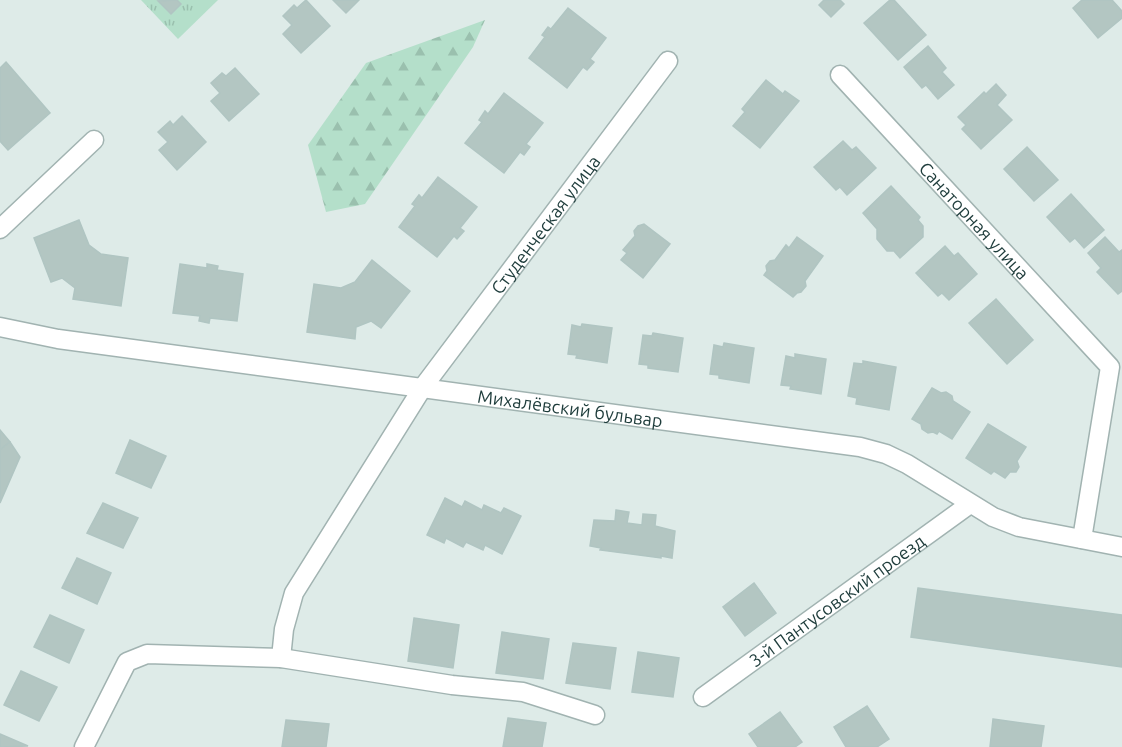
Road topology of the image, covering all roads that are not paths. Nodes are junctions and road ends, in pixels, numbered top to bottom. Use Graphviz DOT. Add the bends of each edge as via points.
graph roads {
  1 [pos="668,61"];
  2 [pos="840,75"];
  3 [pos="94,140"];
  4 [pos="0,229"];
  5 [pos="0,327"];
  6 [pos="423,387"];
  7 [pos="970,504"];
  8 [pos="1082,539"];
  9 [pos="1122,547"];
  10 [pos="281,658"];
  11 [pos="703,698"];
  12 [pos="595,714"];
  13 [pos="84,747"];
  1 -- 6 [label="street, Студенческая улица"];
  2 -- 8 [label="street, Санаторная улица" via="1110,367"];
  3 -- 4 [label="street"];
  5 -- 6 [label="street, Михалёвский бульвар" via="58,339"];
  6 -- 7 [label="street, Михалёвский бульвар" via="860,447 907,464"];
  6 -- 10 [label="street, Студенческая улица" via="294,593"];
  7 -- 8 [label="street, Михалёвский бульвар" via="1018,526"];
  7 -- 11 [label="street, 3-й Пантусовский проезд"];
  8 -- 9 [label="street, Михалёвский бульвар"];
  10 -- 12 [label="street" via="523,692"];
  10 -- 13 [label="street" via="147,654 127,662"];
}
